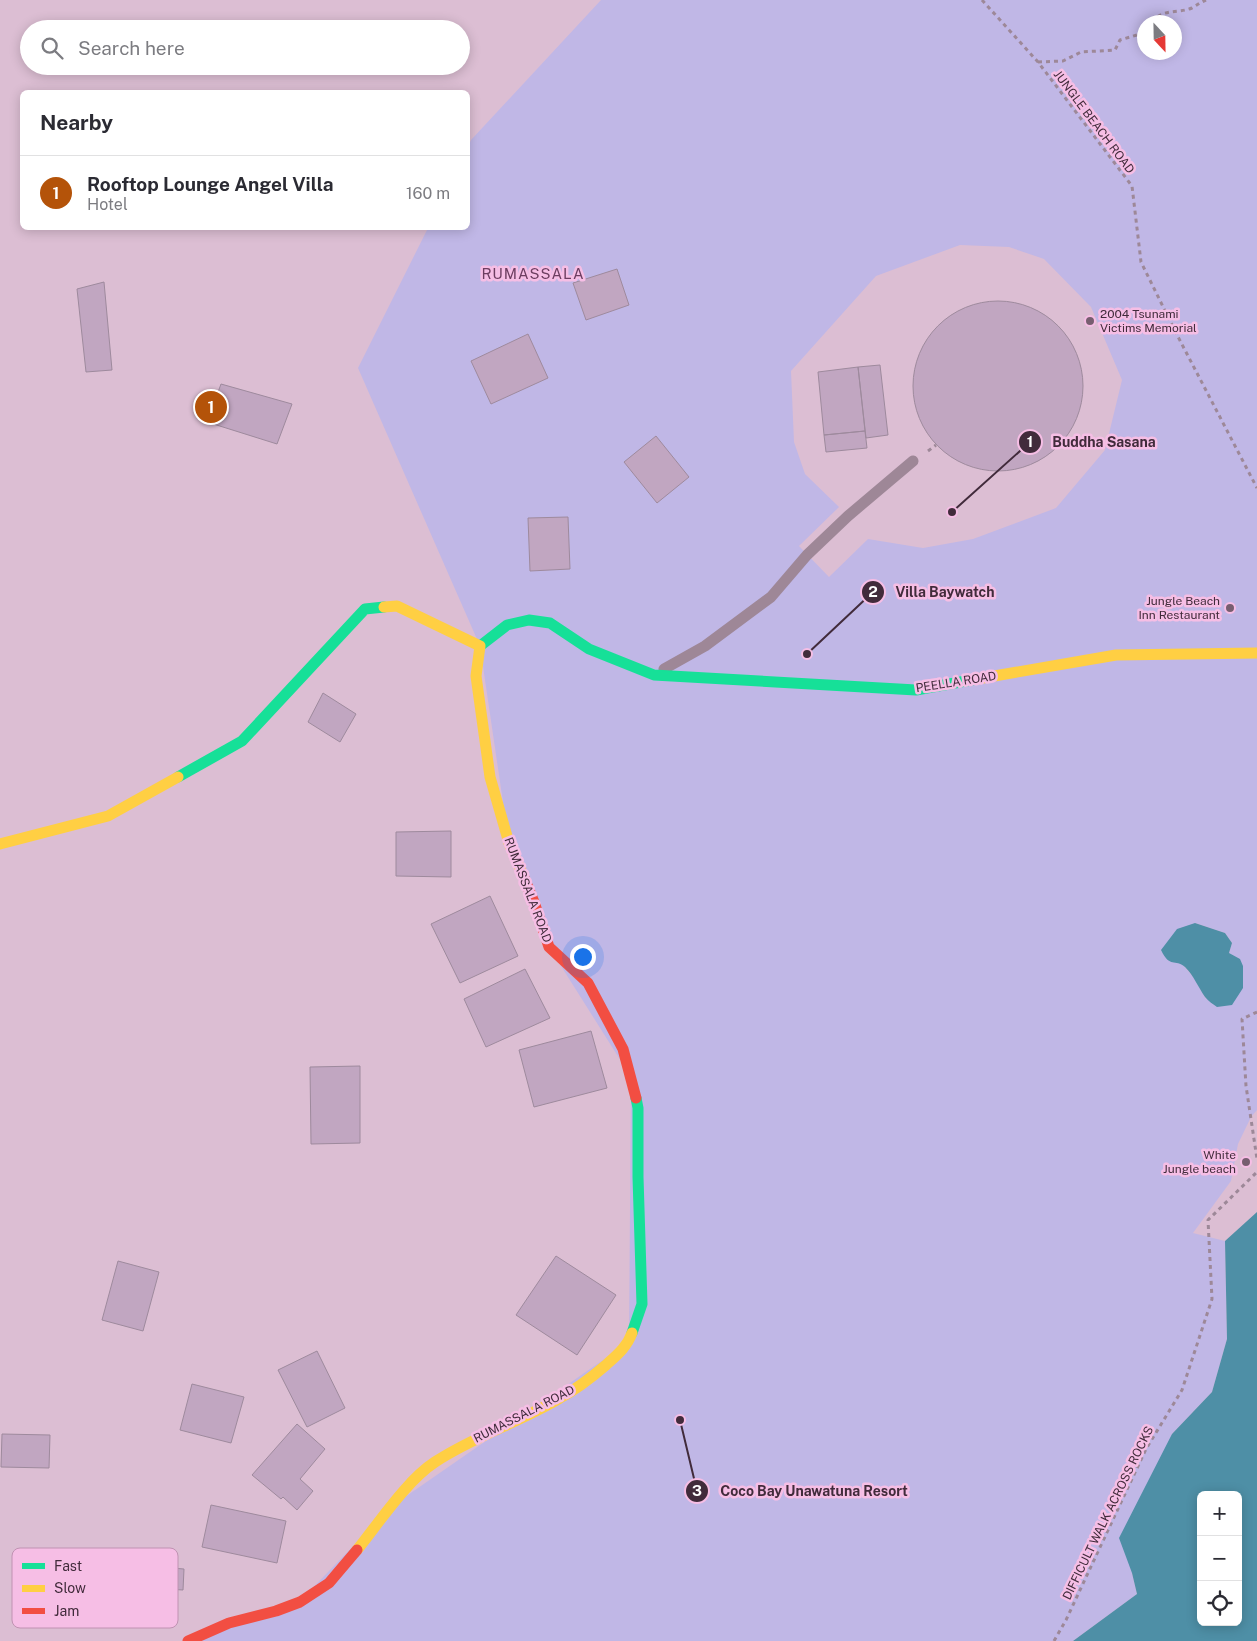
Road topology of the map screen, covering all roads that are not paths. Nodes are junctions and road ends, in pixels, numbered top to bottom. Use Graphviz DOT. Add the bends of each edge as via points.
graph roads {
  1 [pos="913,461"];
  2 [pos="480,646"];
  3 [pos="1257,653"];
  4 [pos="654,675"];
  5 [pos="0,844"];
  6 [pos="188,1641"];
  1 -- 4 [label="lane" via="807,555 771,597 705,646"];
  2 -- 4 [label="street, PEELLA ROAD" via="507,625 529,620 550,623 589,649"];
  2 -- 5 [label="street" via="396,606 366,609 242,741 108,816"];
  2 -- 6 [label="street, RUMASSALA ROAD" via="476,676 481,721 490,777 510,843 549,946 588,983 623,1049 631,1077 638,1108 642,1304 629,1342 621,1352 585,1383 559,1399 433,1462 412,1481 346,1564 316,1593 276,1611 229,1623"];
  3 -- 4 [label="street, PEELLA ROAD" via="1116,655 916,690"];
}
